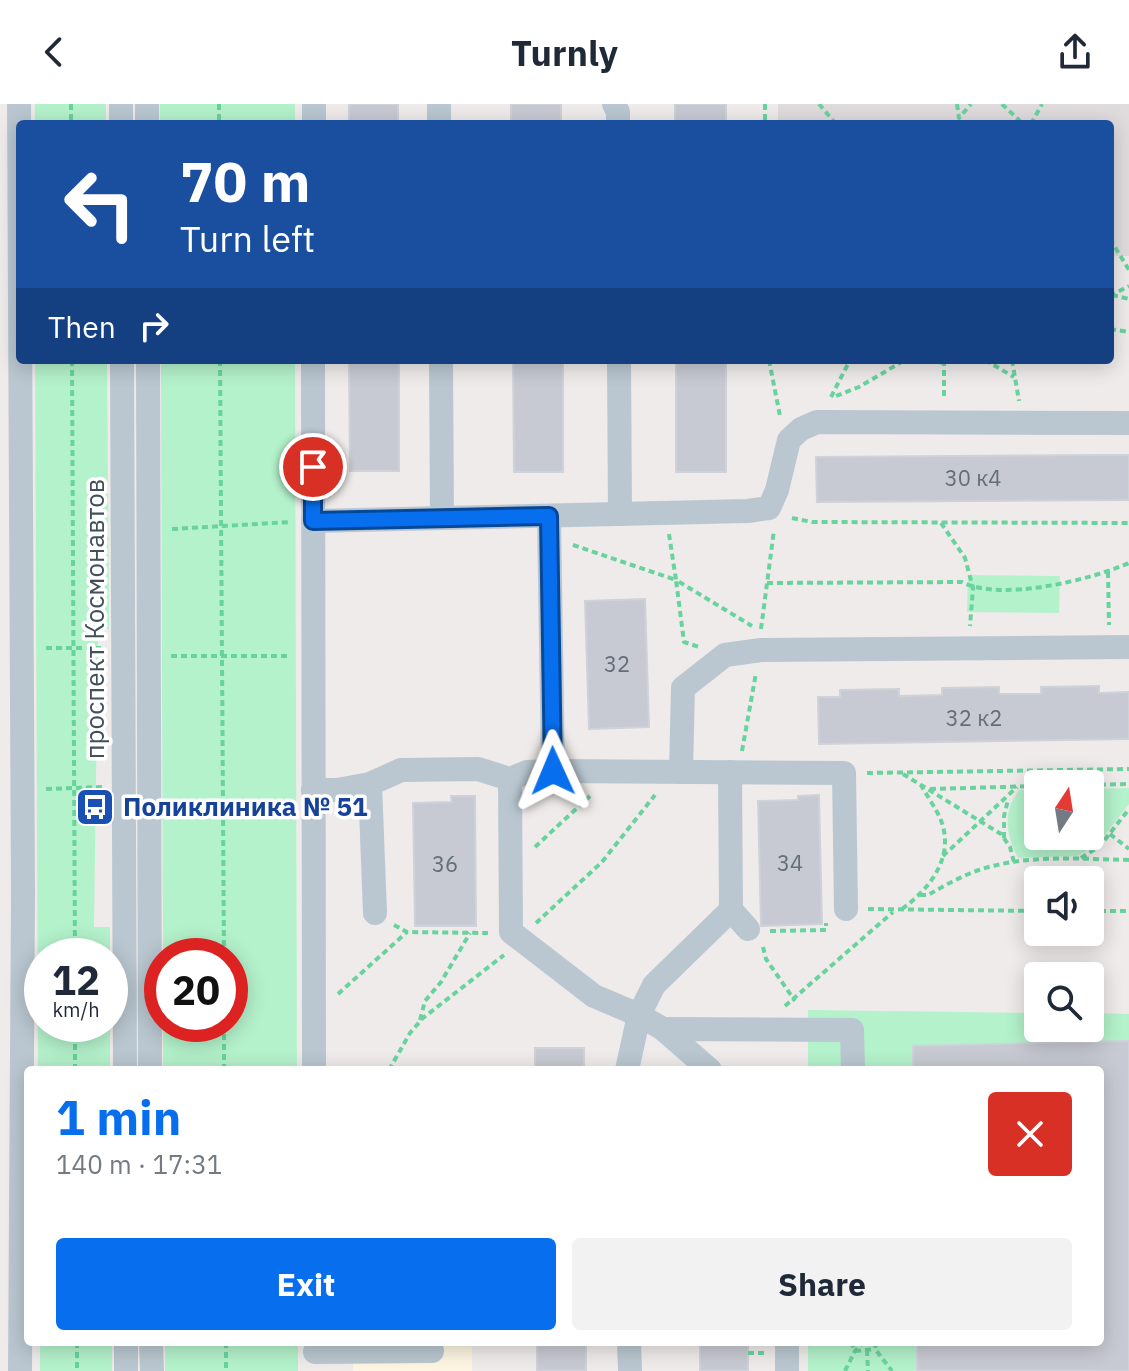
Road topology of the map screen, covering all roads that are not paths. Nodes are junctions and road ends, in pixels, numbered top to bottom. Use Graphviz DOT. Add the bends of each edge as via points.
graph roads {
  1 [pos="16,192"];
  2 [pos="122,364"];
  3 [pos="148,364"];
  4 [pos="313,364"];
  5 [pos="441,364"];
  6 [pos="619,364"];
  7 [pos="10,367"];
  8 [pos="1129,423"];
  9 [pos="620,514"];
  10 [pos="442,518"];
  11 [pos="313,521"];
  12 [pos="549,526"];
  13 [pos="10,576"];
  14 [pos="19,640"];
  15 [pos="1119,648"];
  16 [pos="553,771"];
  17 [pos="681,772"];
  18 [pos="734,772"];
  19 [pos="510,779"];
  20 [pos="370,784"];
  21 [pos="313,790"];
  22 [pos="11,896"];
  23 [pos="846,909"];
  24 [pos="731,910"];
  25 [pos="375,913"];
  26 [pos="753,930"];
  27 [pos="651,991"];
  28 [pos="678,993"];
  29 [pos="639,1015"];
  30 [pos="663,1029"];
  31 [pos="125,1066"];
  32 [pos="150,1066"];
  33 [pos="314,1066"];
  34 [pos="628,1066"];
  35 [pos="705,1066"];
  36 [pos="853,1066"];
  37 [pos="10,1228"];
  38 [pos="126,1346"];
  39 [pos="151,1346"];
  40 [pos="629,1346"];
  41 [pos="787,1346"];
  42 [pos="432,1351"];
  43 [pos="315,1355"];
  44 [pos="20,1371"];
  45 [pos="126,1371"];
  46 [pos="152,1371"];
  47 [pos="630,1371"];
  48 [pos="787,1371"];
  1 -- 7 [label="street"];
  2 -- 31 [label="street, проспект Космонавтов"];
  3 -- 32 [label="street, проспект Космонавтов"];
  4 -- 11 [label="street"];
  5 -- 10 [label="street"];
  6 -- 9 [label="street"];
  7 -- 13 [label="street"];
  8 -- 9 [label="street" via="817,422 789,440 769,508"];
  9 -- 12 [label="street"];
  10 -- 11 [label="street"];
  10 -- 12 [label="street"];
  11 -- 21 [label="street"];
  12 -- 16 [label="street"];
  13 -- 14 [label="street"];
  14 -- 22 [label="street" via="22,789"];
  15 -- 17 [label="street" via="761,641 725,655 683,688"];
  16 -- 17 [label="street"];
  16 -- 19 [label="street"];
  17 -- 18 [label="street"];
  18 -- 23 [label="street" via="844,773"];
  18 -- 24 [label="street"];
  19 -- 20 [label="street" via="478,769 401,770"];
  19 -- 29 [label="street" via="516,935 594,996"];
  20 -- 21 [label="street"];
  20 -- 25 [label="street"];
  21 -- 33 [label="street"];
  22 -- 37 [label="street"];
  24 -- 26 [label="street"];
  24 -- 27 [label="street"];
  27 -- 28 [label="street"];
  27 -- 29 [label="street"];
  29 -- 30 [label="street"];
  29 -- 34 [label="street"];
  30 -- 35 [label="street"];
  30 -- 36 [label="street" via="852,1030"];
  37 -- 44 [label="street"];
  38 -- 45 [label="street"];
  39 -- 46 [label="street"];
  40 -- 47 [label="street"];
  41 -- 48 [label="street"];
  42 -- 43 [label="street"];
}
